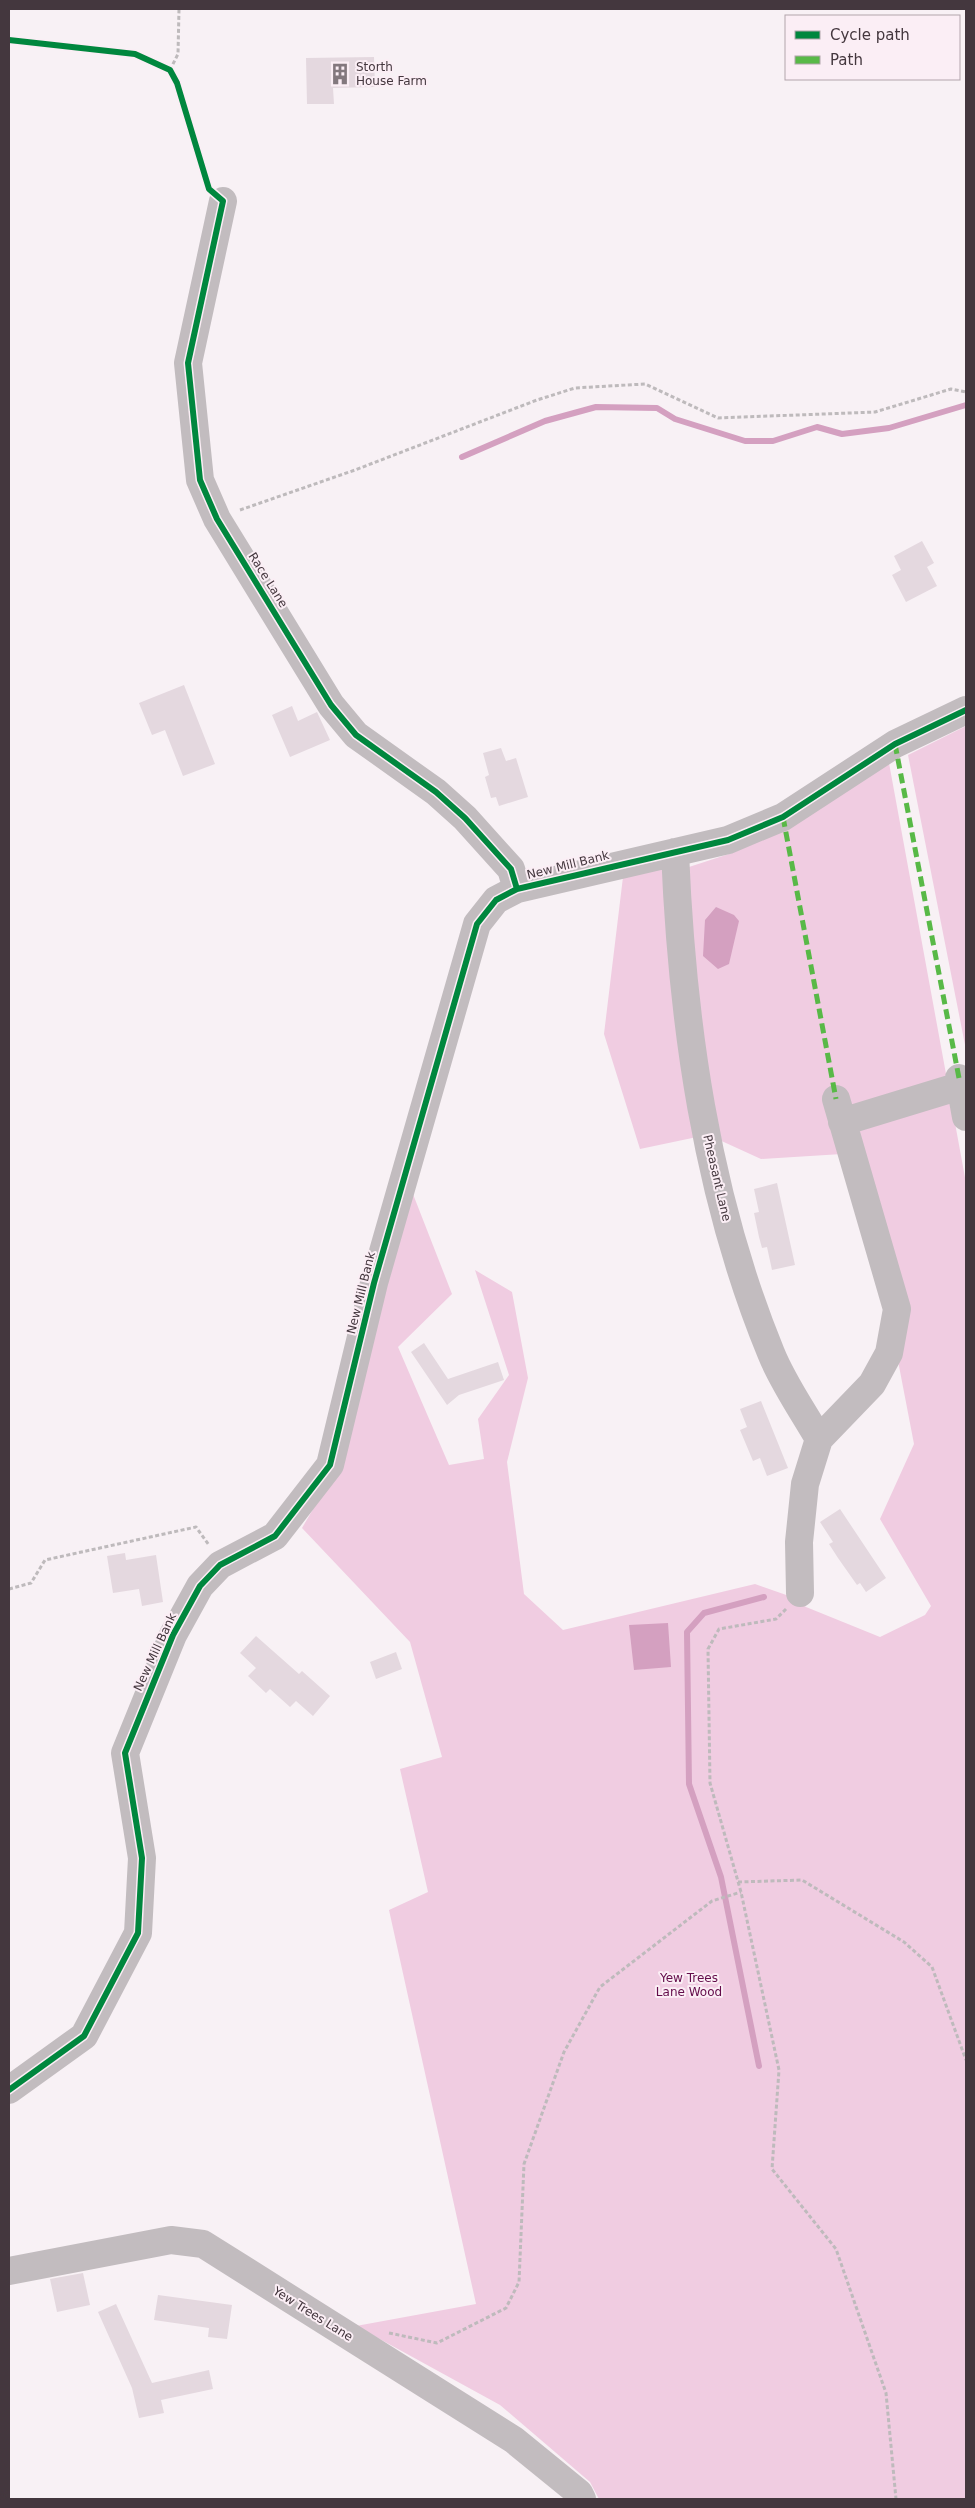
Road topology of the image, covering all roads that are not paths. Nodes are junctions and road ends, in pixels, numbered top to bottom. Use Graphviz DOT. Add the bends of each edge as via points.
graph roads {
  1 [pos="223,201"];
  2 [pos="966,710"];
  3 [pos="675,852"];
  4 [pos="517,889"];
  5 [pos="966,1117"];
  6 [pos="819,1439"];
  7 [pos="800,1593"];
  8 [pos="9,2090"];
  9 [pos="9,2271"];
  10 [pos="582,2499"];
  1 -- 4 [label="street, Race Lane" via="188,363 200,480 217,519 330,705 356,735 436,792 465,818 512,869"];
  2 -- 3 [label="street, New Mill Bank" via="895,744 783,817 728,840"];
  3 -- 4 [label="street, New Mill Bank"];
  3 -- 6 [label="street, Pheasant Lane" via="678,932 696,1074 711,1157 741,1272 771,1356"];
  4 -- 8 [label="street, New Mill Bank" via="496,900 477,924 374,1283 330,1465 275,1536 220,1565 200,1586 173,1635 125,1752 142,1858 138,1933 84,2036"];
  5 -- 6 [label="street" via="960,1082 839,1110 897,1308 890,1353 872,1384"];
  6 -- 7 [label="street" via="805,1484 799,1542"];
  9 -- 10 [label="street, Yew Trees Lane" via="171,2240 203,2244 514,2440 579,2493"];
}
